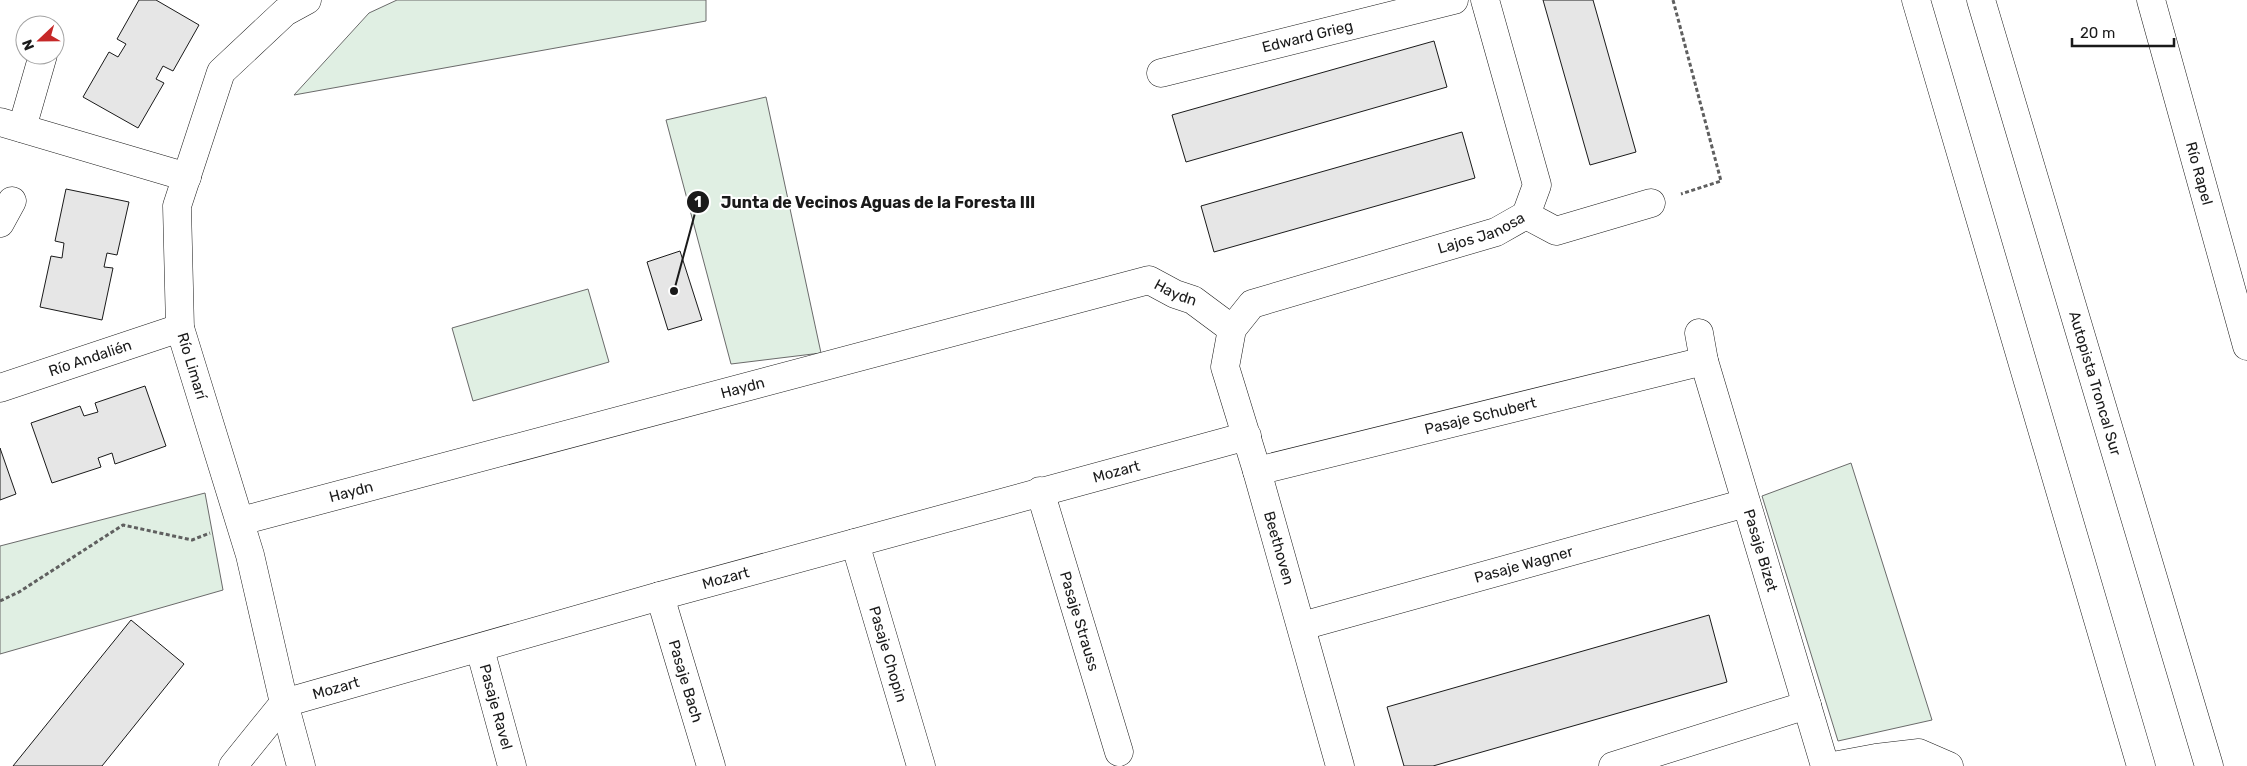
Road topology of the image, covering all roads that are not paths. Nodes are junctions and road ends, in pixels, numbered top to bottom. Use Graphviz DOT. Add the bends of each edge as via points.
graph roads {
  1 [pos="307,0"];
  2 [pos="1454,0"];
  3 [pos="1485,0"];
  4 [pos="1916,0"];
  5 [pos="1981,0"];
  6 [pos="2152,0"];
  7 [pos="38,65"];
  8 [pos="1161,73"];
  9 [pos="11,125"];
  10 [pos="187,177"];
  11 [pos="1651,203"];
  12 [pos="1526,215"];
  13 [pos="180,328"];
  14 [pos="1232,329"];
  15 [pos="1699,333"];
  16 [pos="2247,346"];
  17 [pos="1704,361"];
  18 [pos="0,388"];
  19 [pos="1247,436"];
  20 [pos="1257,471"];
  21 [pos="1040,491"];
  22 [pos="1746,503"];
  23 [pos="241,521"];
  24 [pos="855,543"];
  25 [pos="660,596"];
  26 [pos="1302,626"];
  27 [pos="480,649"];
  28 [pos="284,703"];
  29 [pos="1807,705"];
  30 [pos="1119,752"];
  31 [pos="233,766"];
  32 [pos="302,766"];
  33 [pos="512,766"];
  34 [pos="711,766"];
  35 [pos="921,766"];
  36 [pos="1340,766"];
  37 [pos="1613,766"];
  38 [pos="1825,766"];
  39 [pos="1833,766"];
  40 [pos="1949,766"];
  41 [pos="2141,766"];
  42 [pos="2209,766"];
  1 -- 10 [label="main road, Río Limarí" via="285,12 221,72"];
  2 -- 8 [label="main road, Edward Grieg"];
  3 -- 12 [label="main road, Lajos Janosa" via="1536,185"];
  4 -- 41 [label="main road"];
  5 -- 42 [label="main road, Autopista Troncal Sur"];
  6 -- 16 [label="main road, Río Rapel"];
  7 -- 9 [label="main road"];
  9 -- 10 [label="main road"];
  10 -- 13 [label="main road, Río Limarí" via="177,206"];
  11 -- 12 [label="main road" via="1556,231"];
  12 -- 14 [label="main road, Lajos Janosa" via="1496,232 1252,304"];
  13 -- 18 [label="main road, Río Andalién"];
  13 -- 23 [label="main road, Río Limarí"];
  14 -- 19 [label="main road, Beethoven" via="1225,367"];
  14 -- 23 [label="main road, Haydn" via="1193,300 1150,280"];
  15 -- 17 [label="main road, Pasaje Bizet"];
  17 -- 20 [label="main road, Pasaje Schubert"];
  17 -- 22 [label="main road, Pasaje Bizet"];
  19 -- 20 [label="main road, Beethoven"];
  19 -- 21 [label="main road, Mozart"];
  20 -- 26 [label="main road, Beethoven"];
  21 -- 24 [label="main road, Mozart"];
  21 -- 30 [label="main road, Pasaje Strauss"];
  22 -- 26 [label="main road, Pasaje Wagner"];
  22 -- 29 [label="main road, Pasaje Bizet"];
  23 -- 28 [label="main road, Río Limarí"];
  24 -- 25 [label="main road, Mozart"];
  24 -- 35 [label="main road, Pasaje Chopin"];
  25 -- 27 [label="main road, Mozart"];
  25 -- 34 [label="main road, Pasaje Bach"];
  26 -- 36 [label="main road, Beethoven"];
  27 -- 28 [label="main road, Mozart"];
  27 -- 33 [label="main road, Pasaje Ravel"];
  28 -- 31 [label="main road"];
  28 -- 32 [label="main road, Río Limarí"];
  29 -- 37 [label="main road"];
  29 -- 38 [label="main road, Pasaje Bizet"];
  39 -- 40 [label="main road" via="1919,753"];
}
